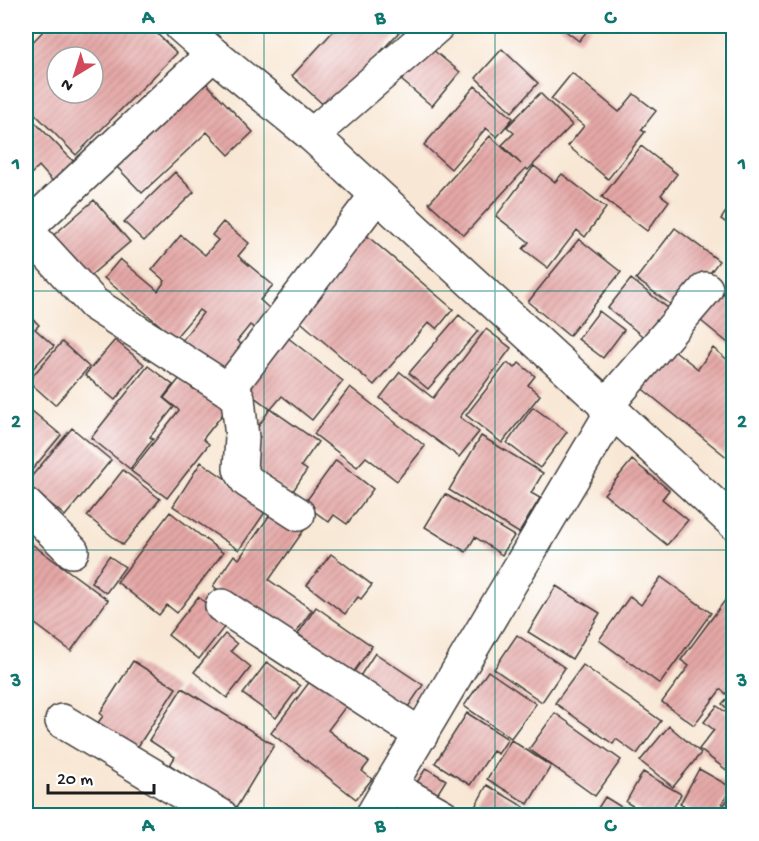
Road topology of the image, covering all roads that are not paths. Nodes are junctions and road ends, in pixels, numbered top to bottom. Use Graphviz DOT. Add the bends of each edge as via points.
graph roads {
  1 [pos="181,26"];
  2 [pos="437,26"];
  3 [pos="213,54"];
  4 [pos="312,135"];
  5 [pos="376,196"];
  6 [pos="26,229"];
  7 [pos="706,289"];
  8 [pos="228,390"];
  9 [pos="609,409"];
  10 [pos="26,505"];
  11 [pos="298,514"];
  12 [pos="734,523"];
  13 [pos="72,551"];
  14 [pos="222,606"];
  15 [pos="62,721"];
  16 [pos="422,735"];
  17 [pos="390,786"];
  18 [pos="221,816"];
  19 [pos="372,816"];
  20 [pos="443,816"];
  1 -- 3 [label="street"];
  2 -- 4 [label="street"];
  3 -- 4 [label="street"];
  3 -- 6 [label="street"];
  4 -- 5 [label="street"];
  5 -- 8 [label="street"];
  5 -- 9 [label="street"];
  6 -- 8 [label="street" via="94,304"];
  7 -- 9 [label="street"];
  8 -- 11 [label="street" via="238,398 242,475"];
  9 -- 12 [label="street"];
  9 -- 16 [label="street"];
  10 -- 13 [label="street"];
  14 -- 16 [label="street"];
  15 -- 18 [label="street"];
  16 -- 17 [label="street"];
  17 -- 19 [label="street"];
  17 -- 20 [label="street"];
}
